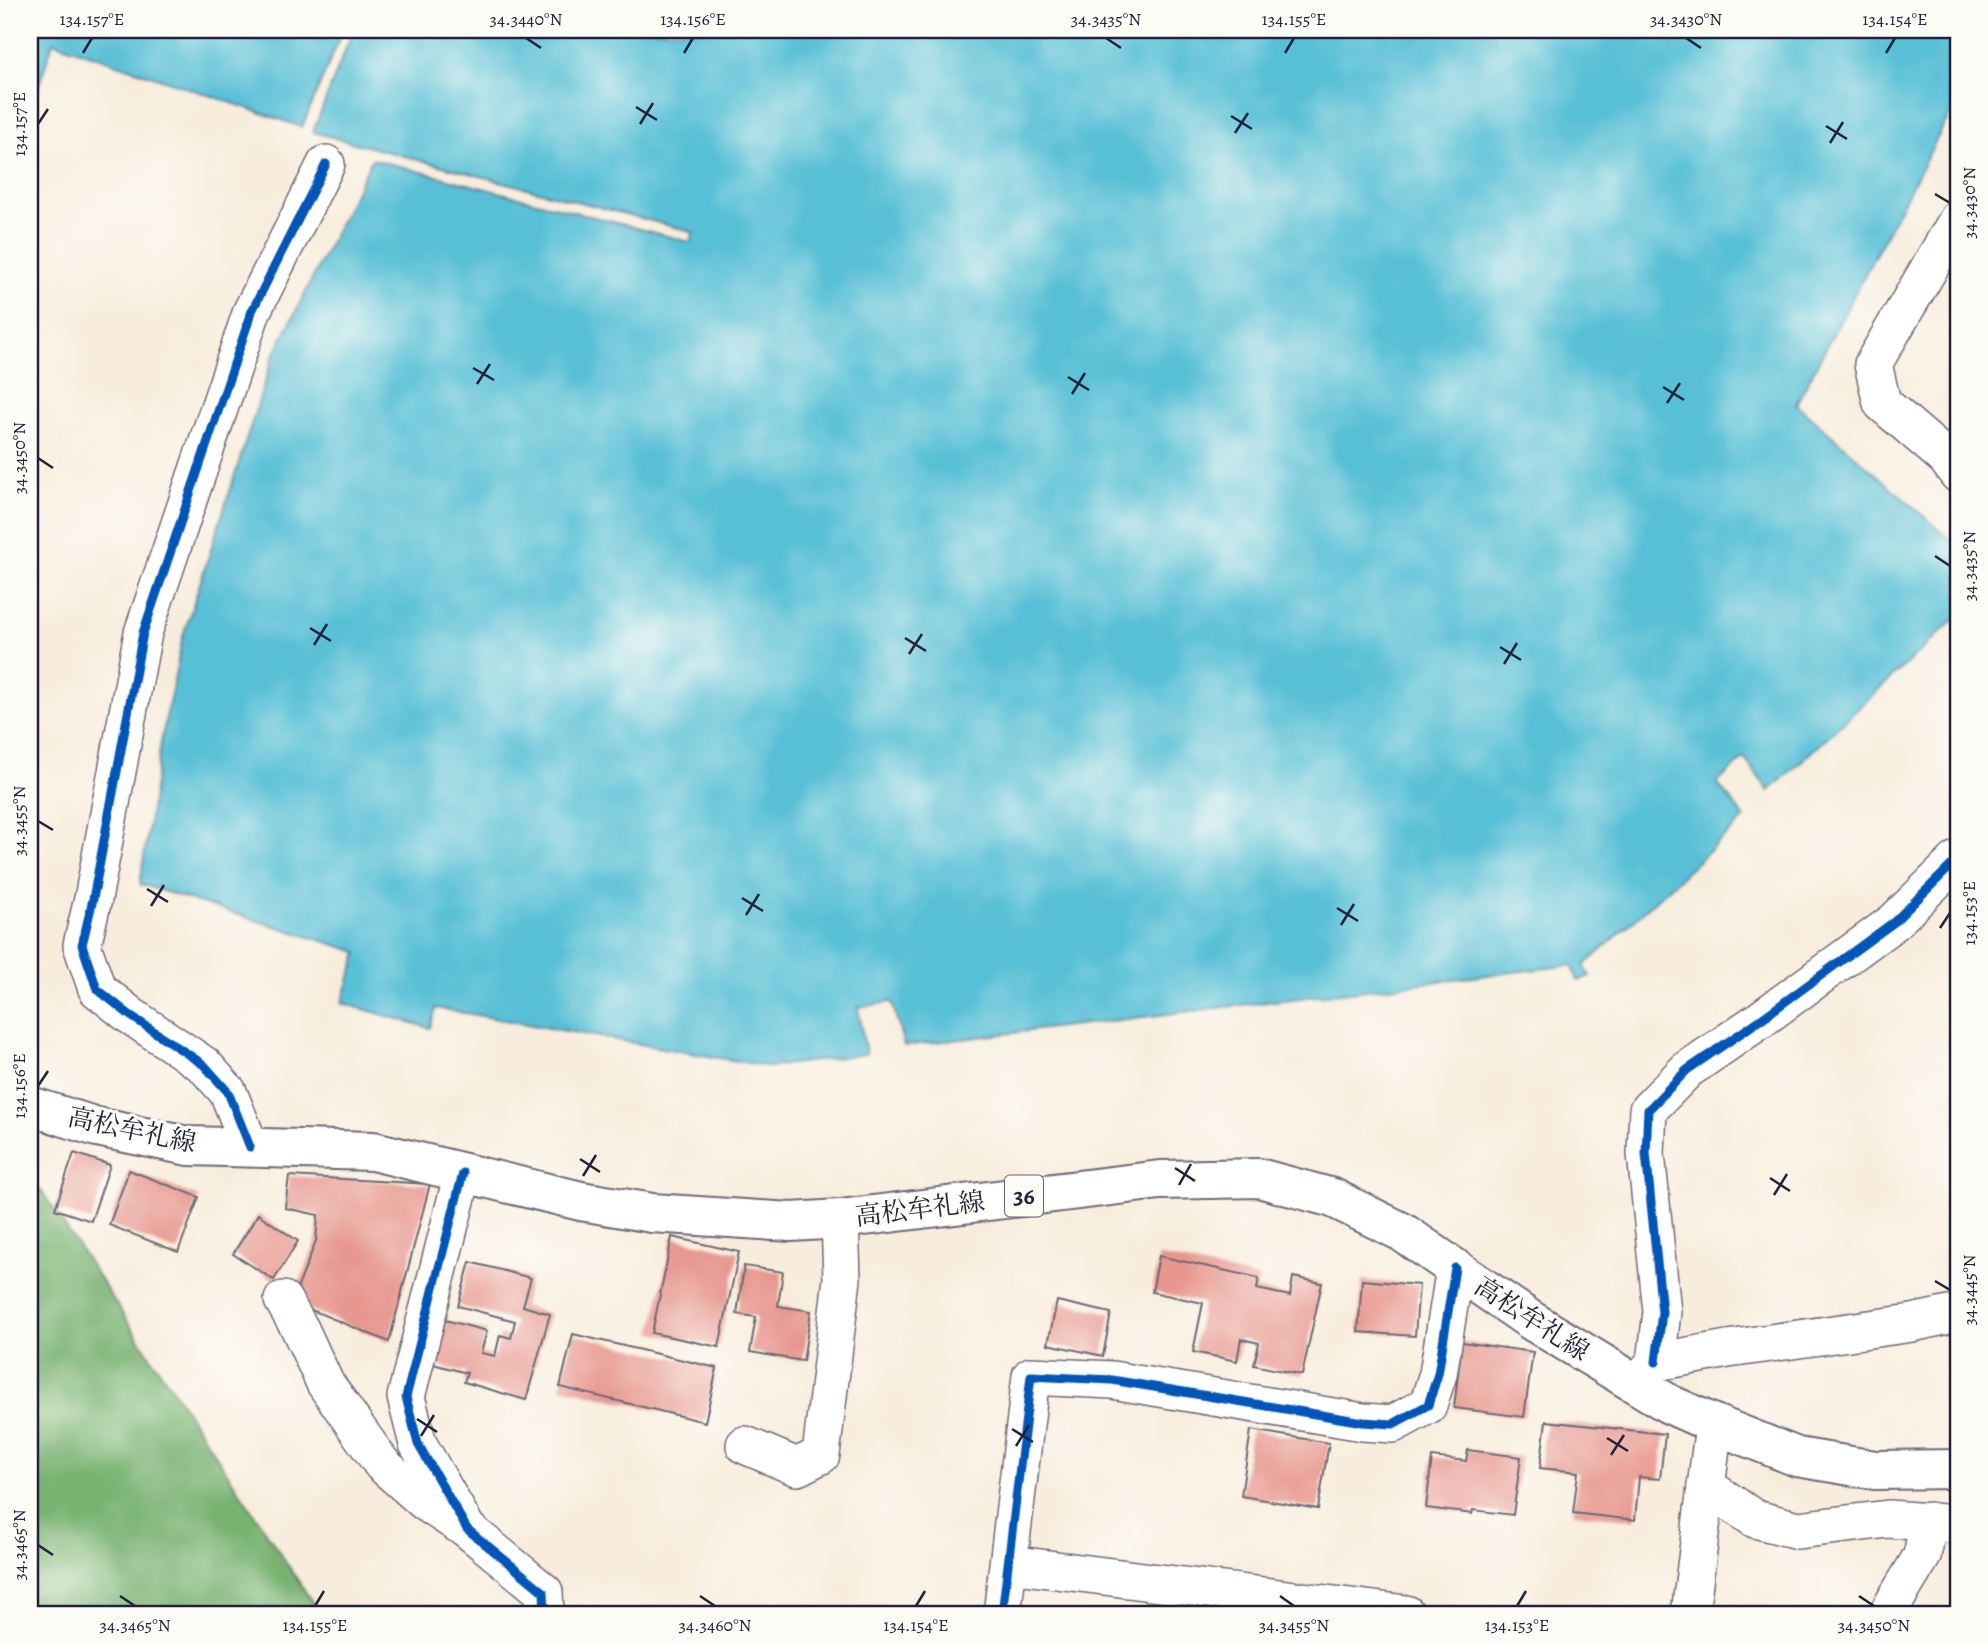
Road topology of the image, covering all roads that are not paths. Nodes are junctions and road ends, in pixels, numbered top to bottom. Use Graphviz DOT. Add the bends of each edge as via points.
graph roads {
  1 [pos="326,164"];
  2 [pos="1958,219"];
  3 [pos="1958,474"];
  4 [pos="1958,859"];
  5 [pos="30,1106"];
  6 [pos="250,1147"];
  7 [pos="463,1173"];
  8 [pos="840,1219"];
  9 [pos="1455,1268"];
  10 [pos="283,1300"];
  11 [pos="1958,1313"];
  12 [pos="1646,1373"];
  13 [pos="1714,1424"];
  14 [pos="745,1445"];
  15 [pos="1958,1469"];
  16 [pos="1706,1486"];
  17 [pos="1943,1522"];
  18 [pos="467,1529"];
  19 [pos="1009,1564"];
  20 [pos="545,1614"];
  21 [pos="1002,1614"];
  22 [pos="1406,1614"];
  23 [pos="1690,1614"];
  24 [pos="1887,1614"];
  1 -- 6 [label="street" via="252,311 143,632 82,945 97,989 204,1065 228,1092"];
  2 -- 3 [label="street" via="1874,365 1882,403"];
  4 -- 12 [label="street" via="1894,922 1687,1070 1648,1110 1646,1153 1662,1312"];
  5 -- 6 [label="main road, 高松牟礼線 / 36" via="188,1146"];
  6 -- 7 [label="main road, 高松牟礼線 / 36" via="373,1151"];
  7 -- 8 [label="main road, 高松牟礼線 / 36" via="652,1213 792,1222"];
  7 -- 18 [label="street" via="406,1396 418,1444"];
  8 -- 9 [label="main road, 高松牟礼線 / 36" via="1160,1180 1259,1178 1333,1198 1402,1232"];
  8 -- 14 [label="street" via="842,1279 821,1455 797,1467"];
  9 -- 12 [label="main road, 高松牟礼線 / 36" via="1532,1321"];
  9 -- 19 [label="street" via="1438,1374 1428,1405 1393,1424 1112,1380 1031,1376"];
  10 -- 18 [label="street" via="325,1383 382,1464 425,1502"];
  11 -- 12 [label="street" via="1728,1349"];
  12 -- 13 [label="main road, 高松牟礼線 / 36" via="1669,1404"];
  13 -- 15 [label="main road, 高松牟礼線 / 36" via="1797,1457 1875,1470"];
  13 -- 16 [label="street"];
  16 -- 17 [label="street" via="1755,1519 1798,1530 1888,1519"];
  16 -- 23 [label="street"];
  17 -- 24 [label="street"];
  18 -- 20 [label="street" via="544,1592"];
  19 -- 21 [label="street"];
  19 -- 22 [label="street"];
}
